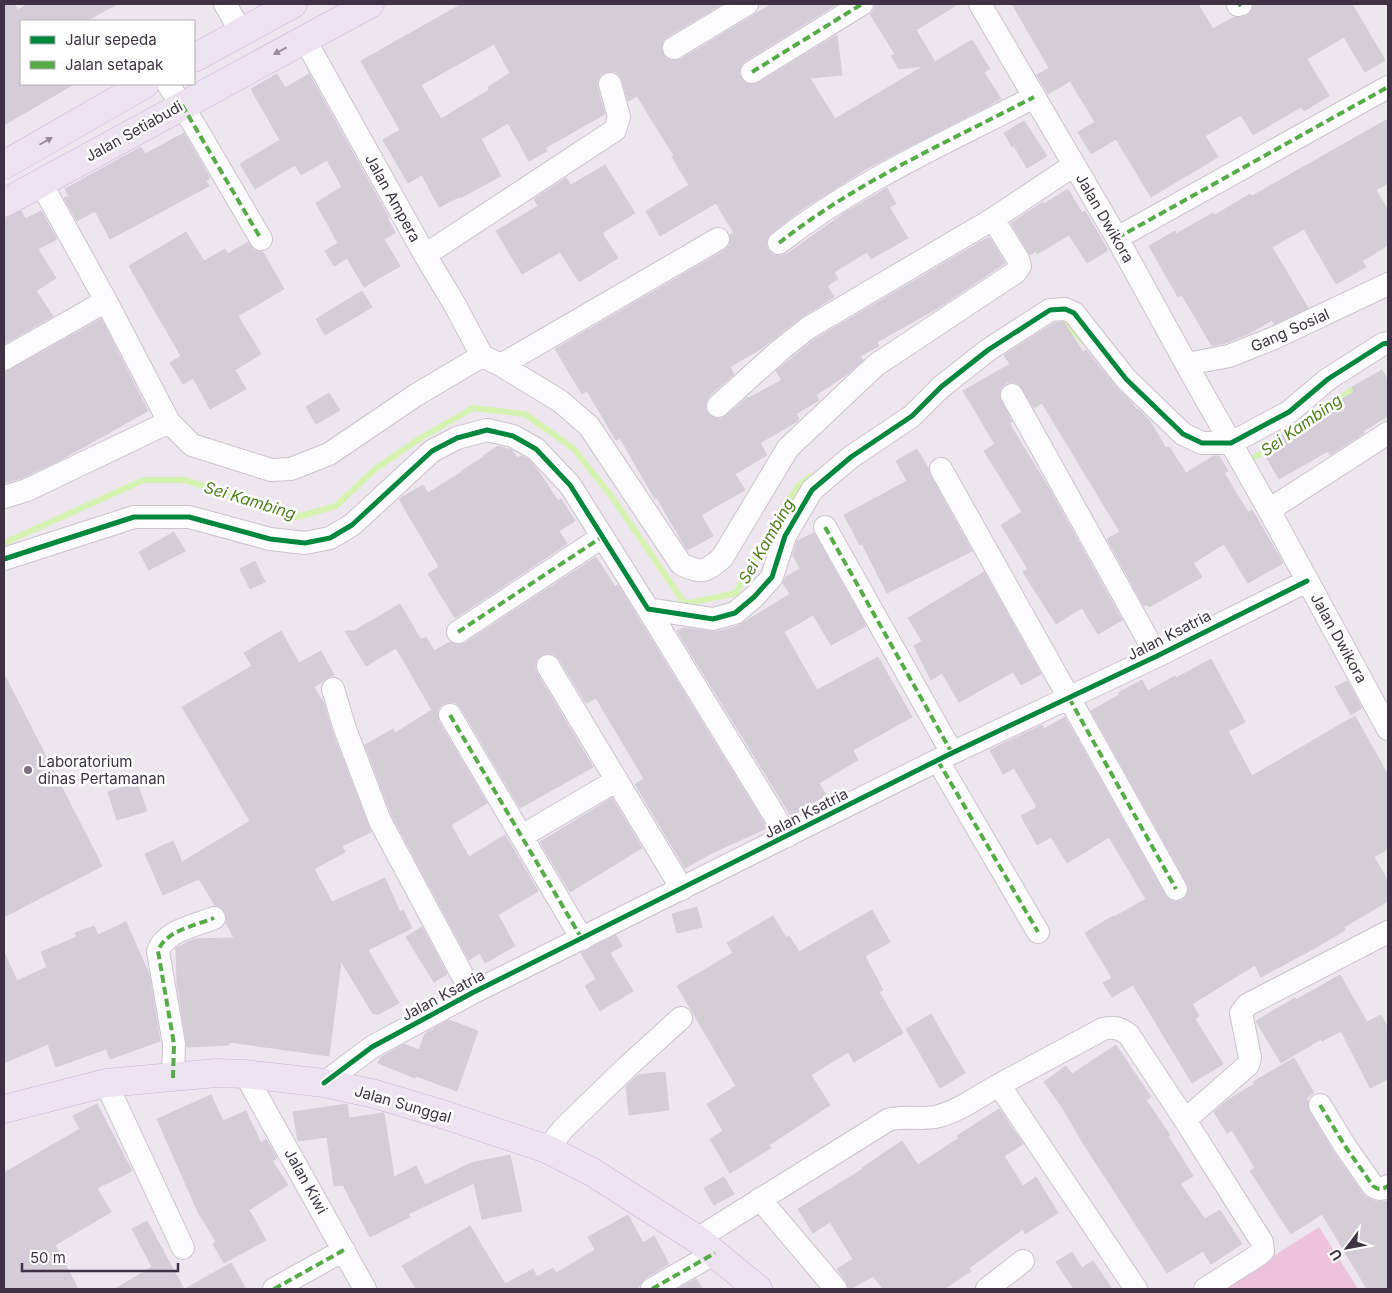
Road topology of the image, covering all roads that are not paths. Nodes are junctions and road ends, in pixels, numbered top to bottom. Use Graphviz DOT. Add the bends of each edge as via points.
graph roads {
  1 [pos="225,4"];
  2 [pos="293,4"];
  3 [pos="370,4"];
  4 [pos="747,4"];
  5 [pos="862,4"];
  6 [pos="980,4"];
  7 [pos="240,32"];
  8 [pos="304,38"];
  9 [pos="674,48"];
  10 [pos="195,57"];
  11 [pos="752,72"];
  12 [pos="610,84"];
  13 [pos="143,85"];
  14 [pos="1388,87"];
  15 [pos="175,94"];
  16 [pos="1034,97"];
  17 [pos="4,165"];
  18 [pos="1074,165"];
  19 [pos="41,183"];
  20 [pos="4,203"];
  21 [pos="993,219"];
  22 [pos="1117,238"];
  23 [pos="261,239"];
  24 [pos="718,240"];
  25 [pos="779,243"];
  26 [pos="425,255"];
  27 [pos="1388,284"];
  28 [pos="106,301"];
  29 [pos="1388,343"];
  30 [pos="4,359"];
  31 [pos="492,360"];
  32 [pos="1191,371"];
  33 [pos="1012,395"];
  34 [pos="718,406"];
  35 [pos="169,422"];
  36 [pos="1388,433"];
  37 [pos="1228,439"];
  38 [pos="941,469"];
  39 [pos="4,497"];
  40 [pos="1269,510"];
  41 [pos="825,527"];
  42 [pos="602,537"];
  43 [pos="4,559"];
  44 [pos="1307,580"];
  45 [pos="648,609"];
  46 [pos="458,632"];
  47 [pos="1157,656"];
  48 [pos="548,666"];
  49 [pos="332,689"];
  50 [pos="1069,698"];
  51 [pos="450,715"];
  52 [pos="1388,729"];
  53 [pos="945,757"];
  54 [pos="617,780"];
  55 [pos="522,836"];
  56 [pos="787,836"];
  57 [pos="682,889"];
  58 [pos="1176,889"];
  59 [pos="214,918"];
  60 [pos="1038,932"];
  61 [pos="1388,932"];
  62 [pos="582,939"];
  63 [pos="472,993"];
  64 [pos="681,1018"];
  65 [pos="245,1074"];
  66 [pos="173,1078"];
  67 [pos="106,1083"];
  68 [pos="324,1083"];
  69 [pos="999,1085"];
  70 [pos="1320,1105"];
  71 [pos="4,1109"];
  72 [pos="1185,1120"];
  73 [pos="548,1150"];
  74 [pos="1388,1186"];
  75 [pos="760,1199"];
  76 [pos="706,1246"];
  77 [pos="183,1248"];
  78 [pos="344,1250"];
  79 [pos="1023,1261"];
  80 [pos="274,1289"];
  81 [pos="365,1289"];
  82 [pos="652,1289"];
  83 [pos="758,1289"];
  84 [pos="836,1289"];
  85 [pos="987,1289"];
  86 [pos="1136,1289"];
  87 [pos="1205,1289"];
  1 -- 7 [label="street"];
  2 -- 7 [label="main road"];
  3 -- 8 [label="main road, Jalan Setiabudi"];
  4 -- 9 [label="street"];
  5 -- 11 [label="street"];
  6 -- 16 [label="street, Jalan Dwikora"];
  7 -- 10 [label="main road"];
  8 -- 15 [label="main road, Jalan Setiabudi, one-way"];
  8 -- 26 [label="street, Jalan Ampera"];
  12 -- 26 [label="street" via="619,117 615,130"];
  17 -- 13 [label="main road, one-way"];
  14 -- 22 [label="street"];
  15 -- 19 [label="main road, Jalan Setiabudi"];
  15 -- 23 [label="street"];
  16 -- 18 [label="street, Jalan Dwikora"];
  16 -- 25 [label="street" via="850,193"];
  18 -- 21 [label="street"];
  18 -- 22 [label="street, Jalan Dwikora"];
  19 -- 20 [label="main road, Jalan Setiabudi"];
  19 -- 28 [label="street"];
  21 -- 31 [label="street" via="1018,258 1020,266 1016,272 876,365 788,448 722,558 708,570 694,570 681,564 589,426 560,401"];
  21 -- 34 [label="street" via="808,328"];
  22 -- 32 [label="street, Jalan Dwikora"];
  24 -- 31 [label="street"];
  26 -- 31 [label="street, Jalan Ampera"];
  27 -- 32 [label="street, Gang Sosial" via="1274,338"];
  28 -- 30 [label="street"];
  28 -- 35 [label="street"];
  29 -- 37 [label="street" via="1328,379 1289,412"];
  31 -- 35 [label="street" via="416,395 329,454 291,469 271,470 192,445"];
  32 -- 37 [label="street, Jalan Dwikora"];
  33 -- 47 [label="street"];
  35 -- 39 [label="street" via="27,490"];
  36 -- 40 [label="street"];
  37 -- 40 [label="street, Jalan Dwikora"];
  37 -- 45 [label="street" via="1202,443 1183,434 1126,378 1074,313 1065,309 1050,310 988,350 941,387 912,416 850,457 812,490 785,536 772,577 735,613 713,620"];
  38 -- 50 [label="street"];
  40 -- 44 [label="street, Jalan Dwikora"];
  41 -- 53 [label="street"];
  42 -- 43 [label="street" via="570,485 536,449 513,436 486,430 457,438 432,451 352,525 330,538 305,543 270,539 189,517 134,517"];
  42 -- 45 [label="street"];
  42 -- 46 [label="street"];
  44 -- 47 [label="street, Jalan Ksatria"];
  44 -- 52 [label="street, Jalan Dwikora"];
  45 -- 56 [label="street"];
  47 -- 50 [label="street, Jalan Ksatria"];
  48 -- 54 [label="street"];
  49 -- 63 [label="street" via="380,820"];
  50 -- 53 [label="street, Jalan Ksatria"];
  50 -- 58 [label="street"];
  51 -- 55 [label="street"];
  53 -- 56 [label="street, Jalan Ksatria"];
  53 -- 60 [label="street"];
  54 -- 55 [label="street"];
  54 -- 57 [label="street"];
  55 -- 62 [label="street"];
  56 -- 57 [label="street, Jalan Ksatria"];
  57 -- 62 [label="street, Jalan Ksatria"];
  59 -- 66 [label="street" via="170,936 158,950 174,1044"];
  61 -- 72 [label="street" via="1247,1005 1241,1013 1250,1057 1248,1065"];
  62 -- 63 [label="street, Jalan Ksatria"];
  63 -- 68 [label="street, Jalan Ksatria" via="372,1047"];
  64 -- 73 [label="street" via="564,1128"];
  65 -- 66 [label="main road, Jalan Sunggal" via="216,1073"];
  65 -- 68 [label="main road, Jalan Sunggal"];
  65 -- 78 [label="street, Jalan Kiwi"];
  66 -- 67 [label="main road, Jalan Sunggal"];
  67 -- 71 [label="main road, Jalan Sunggal"];
  67 -- 77 [label="street"];
  68 -- 73 [label="main road, Jalan Sunggal" via="375,1094"];
  69 -- 72 [label="street" via="1103,1029 1116,1028 1129,1035"];
  69 -- 75 [label="street" via="935,1117 888,1120"];
  69 -- 86 [label="street"];
  70 -- 74 [label="street" via="1373,1186 1377,1189"];
  72 -- 87 [label="street" via="1264,1246 1260,1254"];
  73 -- 76 [label="main road, Jalan Sunggal" via="592,1172"];
  75 -- 76 [label="street"];
  75 -- 84 [label="street"];
  76 -- 82 [label="street"];
  76 -- 83 [label="main road, Jalan Sunggal"];
  78 -- 80 [label="street"];
  78 -- 81 [label="street, Jalan Kiwi"];
  79 -- 85 [label="street"];
}
